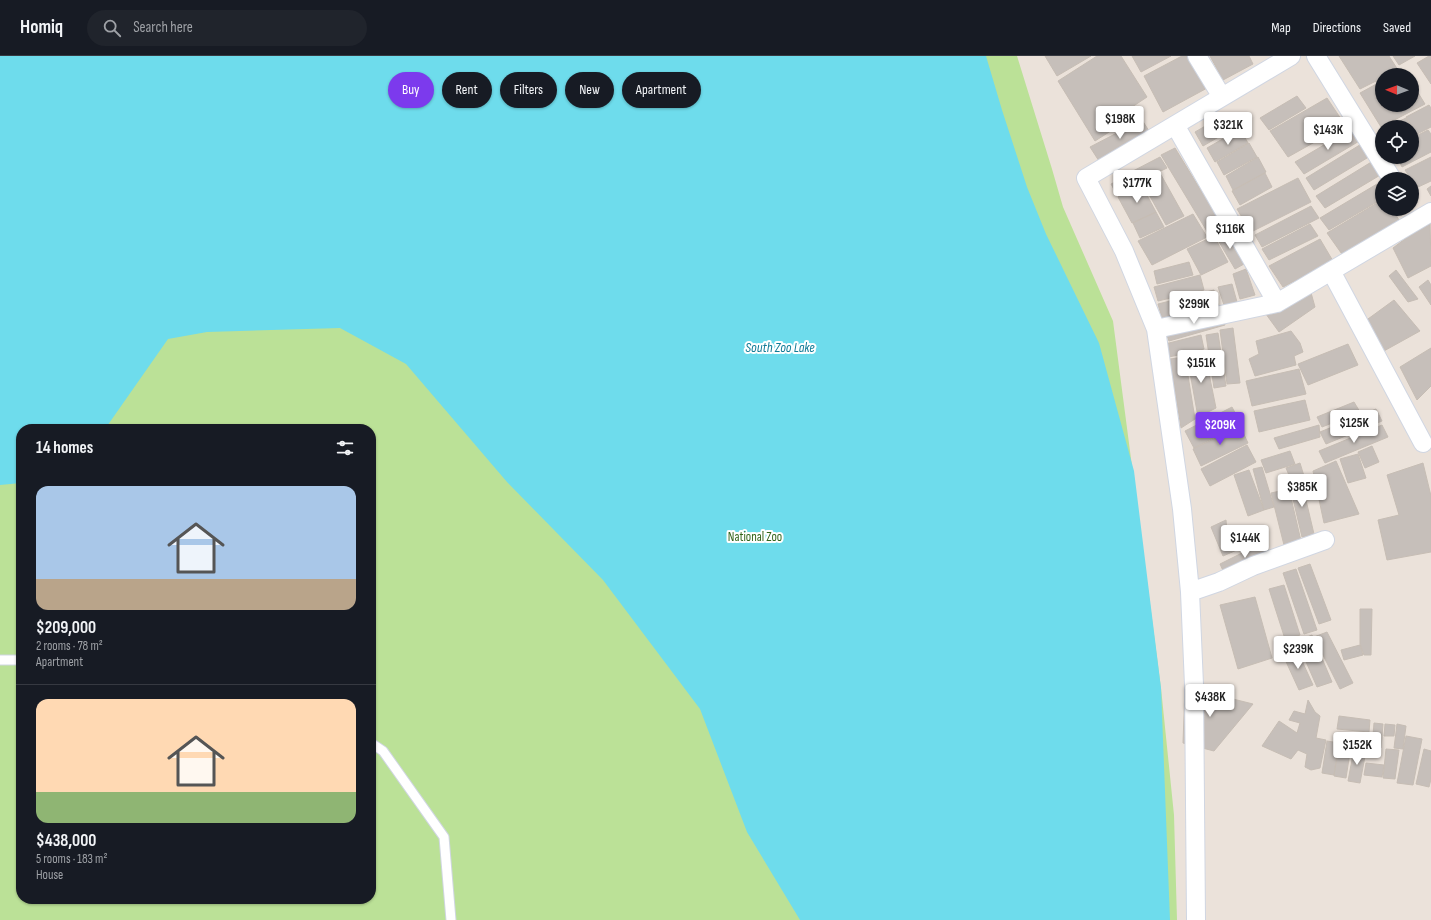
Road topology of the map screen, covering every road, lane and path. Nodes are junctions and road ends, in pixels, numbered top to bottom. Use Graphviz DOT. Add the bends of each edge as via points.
graph roads {
  1 [pos="1197,56"];
  2 [pos="1291,56"];
  3 [pos="1316,56"];
  4 [pos="1222,97"];
  5 [pos="1175,125"];
  6 [pos="1388,172"];
  7 [pos="1420,213"];
  8 [pos="1331,271"];
  9 [pos="1277,303"];
  10 [pos="1156,329"];
  11 [pos="1423,443"];
  12 [pos="1325,540"];
  13 [pos="1190,592"];
  14 [pos="0,660"];
  15 [pos="16,660"];
  16 [pos="376,746"];
  17 [pos="451,920"];
  18 [pos="1196,920"];
  1 -- 4 [label="street"];
  2 -- 4 [label="street"];
  3 -- 6 [label="street"];
  4 -- 5 [label="street"];
  5 -- 9 [label="street"];
  5 -- 10 [label="street" via="1086,178 1124,251"];
  7 -- 8 [label="street"];
  8 -- 9 [label="street"];
  8 -- 11 [label="street"];
  9 -- 10 [label="street"];
  10 -- 13 [label="street" via="1182,509"];
  12 -- 13 [label="street"];
  13 -- 18 [label="street" via="1194,685"];
  14 -- 15 [label="lane"];
  16 -- 17 [label="lane" via="383,751 444,837"];
}
